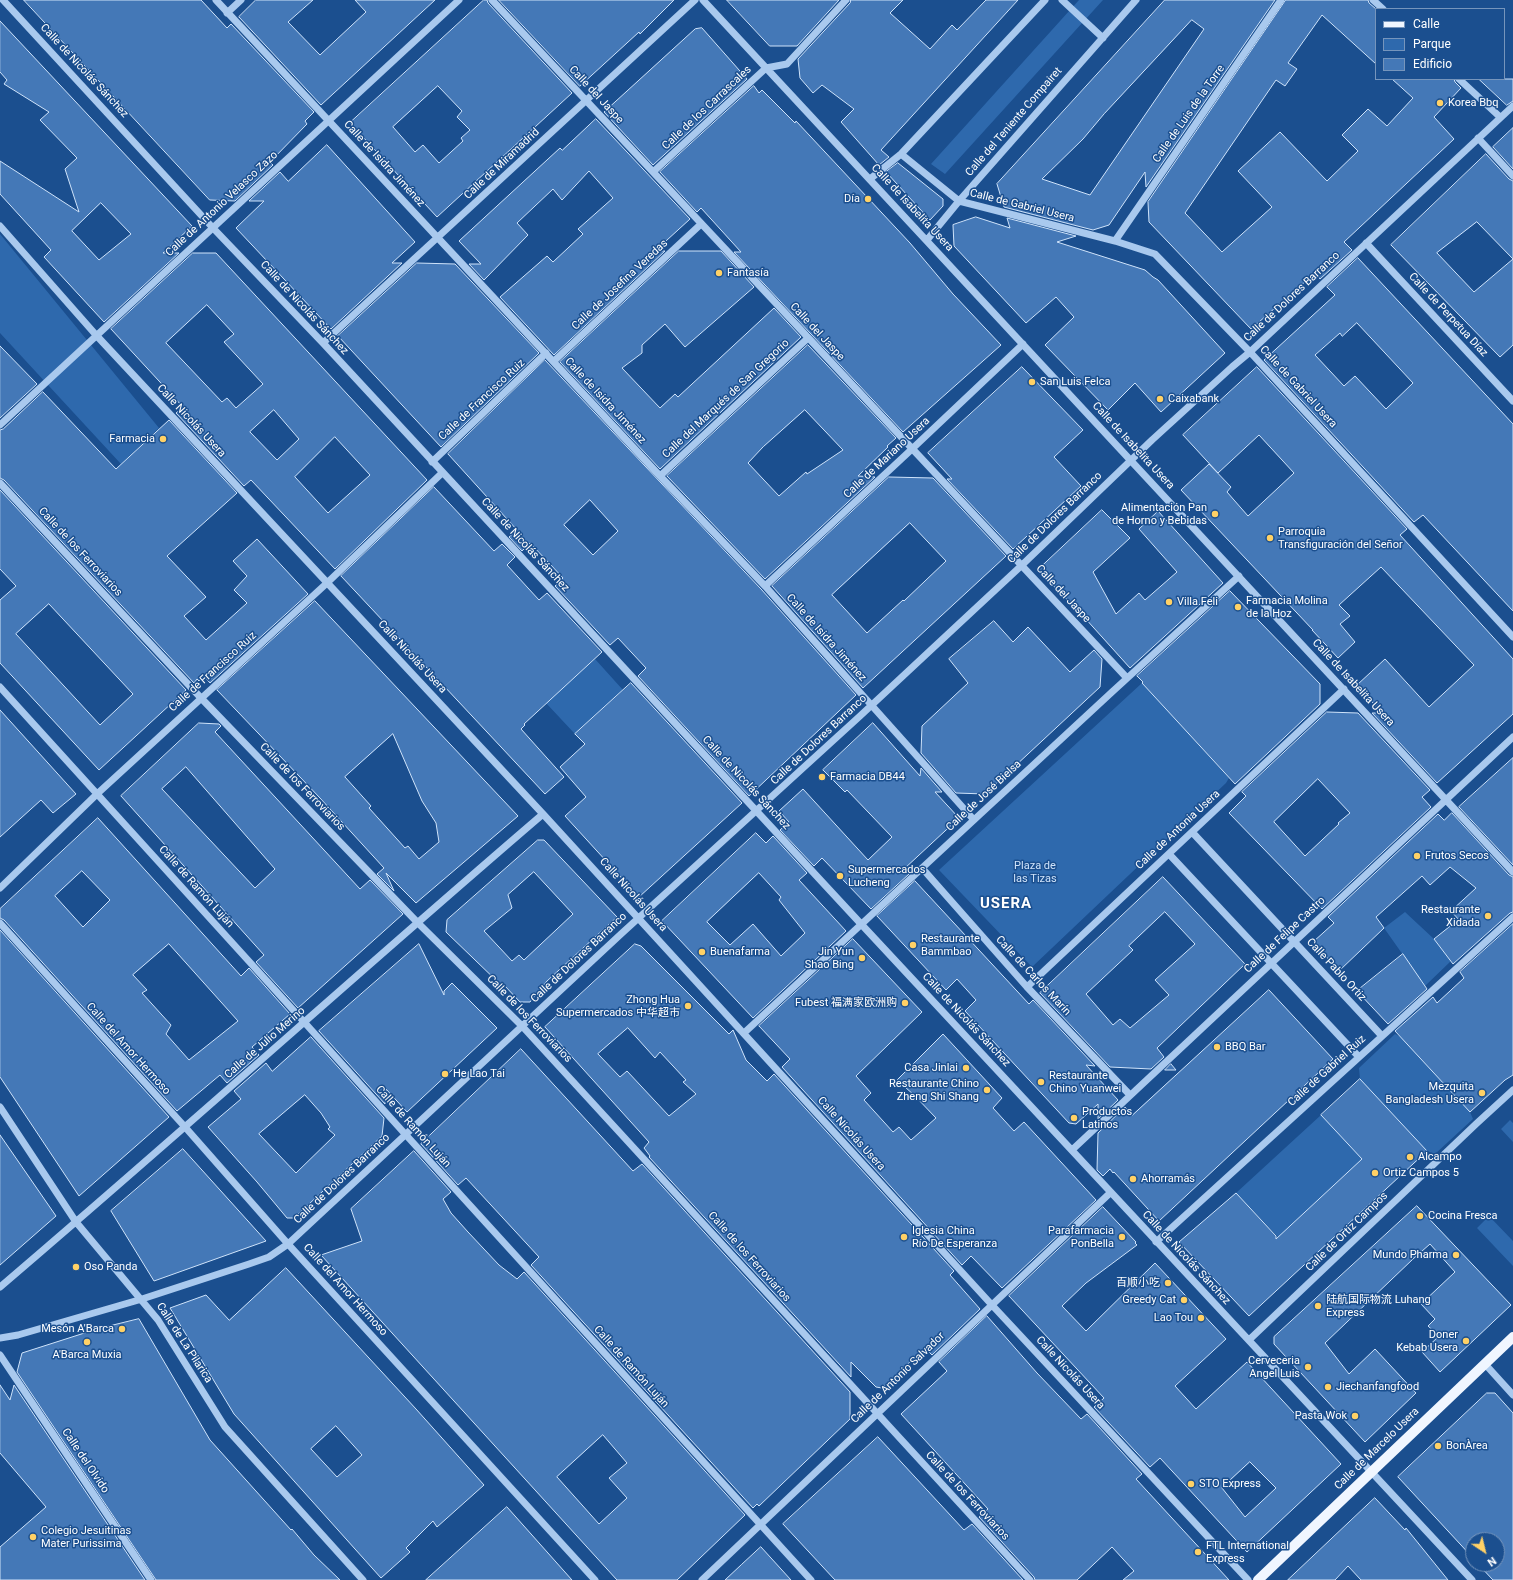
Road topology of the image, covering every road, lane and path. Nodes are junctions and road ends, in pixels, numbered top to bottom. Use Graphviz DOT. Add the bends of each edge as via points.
graph roads {
  1 [pos="3,0"];
  2 [pos="216,0"];
  3 [pos="242,0"];
  4 [pos="459,0"];
  5 [pos="492,0"];
  6 [pos="695,0"];
  7 [pos="703,0"];
  8 [pos="846,0"];
  9 [pos="1045,0"];
  10 [pos="1062,0"];
  11 [pos="1136,0"];
  12 [pos="1281,0"];
  13 [pos="1373,0"];
  14 [pos="1382,8"];
  15 [pos="228,13"];
  16 [pos="1103,38"];
  17 [pos="766,68"];
  18 [pos="1460,80"];
  19 [pos="586,100"];
  20 [pos="1513,106"];
  21 [pos="1500,117"];
  22 [pos="328,120"];
  23 [pos="1478,138"];
  24 [pos="900,154"];
  25 [pos="653,172"];
  26 [pos="1513,176"];
  27 [pos="870,179"];
  28 [pos="959,201"];
  29 [pos="702,224"];
  30 [pos="0,226"];
  31 [pos="213,228"];
  32 [pos="438,237"];
  33 [pos="927,240"];
  34 [pos="1115,241"];
  35 [pos="1366,243"];
  36 [pos="96,335"];
  37 [pos="808,338"];
  38 [pos="323,343"];
  39 [pos="1023,344"];
  40 [pos="1250,352"];
  41 [pos="546,353"];
  42 [pos="554,361"];
  43 [pos="1513,401"];
  44 [pos="0,425"];
  45 [pos="912,449"];
  46 [pos="1131,460"];
  47 [pos="432,462"];
  48 [pos="442,473"];
  49 [pos="660,476"];
  50 [pos="0,483"];
  51 [pos="1021,566"];
  52 [pos="1239,576"];
  53 [pos="327,583"];
  54 [pos="765,586"];
  55 [pos="1513,637"];
  56 [pos="1127,678"];
  57 [pos="0,687"];
  58 [pos="1344,689"];
  59 [pos="201,698"];
  60 [pos="871,706"];
  61 [pos="1513,737"];
  62 [pos="97,794"];
  63 [pos="1446,799"];
  64 [pos="758,811"];
  65 [pos="543,814"];
  66 [pos="974,820"];
  67 [pos="1192,832"];
  68 [pos="1169,854"];
  69 [pos="922,868"];
  70 [pos="1513,872"];
  71 [pos="0,888"];
  72 [pos="1513,917"];
  73 [pos="639,918"];
  74 [pos="417,922"];
  75 [pos="0,923"];
  76 [pos="862,925"];
  77 [pos="1294,942"];
  78 [pos="1271,962"];
  79 [pos="1027,987"];
  80 [pos="305,1023"];
  81 [pos="522,1026"];
  82 [pos="744,1033"];
  83 [pos="1382,1036"];
  84 [pos="1359,1057"];
  85 [pos="1513,1090"];
  86 [pos="1130,1096"];
  87 [pos="0,1107"];
  88 [pos="185,1127"];
  89 [pos="406,1136"];
  90 [pos="1072,1150"];
  91 [pos="1110,1192"];
  92 [pos="76,1222"];
  93 [pos="1156,1242"];
  94 [pos="288,1244"];
  95 [pos="0,1287"];
  96 [pos="142,1299"];
  97 [pos="991,1304"];
  98 [pos="1513,1337"];
  99 [pos="0,1338"];
  100 [pos="1249,1340"];
  101 [pos="0,1355"];
  102 [pos="1485,1364"];
  103 [pos="1513,1395"];
  104 [pos="877,1414"];
  105 [pos="1371,1471"];
  106 [pos="760,1524"];
  107 [pos="151,1580"];
  108 [pos="363,1580"];
  109 [pos="595,1580"];
  110 [pos="702,1580"];
  111 [pos="812,1580"];
  112 [pos="1030,1580"];
  113 [pos="1248,1580"];
  114 [pos="1258,1580"];
  115 [pos="1472,1580"];
  1 -- 31 [label="street, Calle de Nicolás Sánchez"];
  2 -- 15 [label="street, Calle de Isidra Jiménez"];
  3 -- 15 [label="street"];
  4 -- 22 [label="street, Calle de Antonio Velasco Zazo"];
  5 -- 19 [label="street, Calle del Jaspe"];
  6 -- 19 [label="street, Calle de Miramadrid"];
  7 -- 17 [label="street, Calle de Isabelita Usera"];
  8 -- 17 [label="street, Calle de los Carrascales" via="787,64"];
  9 -- 24 [label="street"];
  10 -- 16 [label="street"];
  11 -- 16 [label="street, Calle del Teniente Compairet"];
  12 -- 34 [label="street, Calle de Luis de la Torre"];
  13 -- 14 [label="street"];
  15 -- 22 [label="street, Calle de Isidra Jiménez"];
  16 -- 28 [label="street, Calle del Teniente Compairet"];
  17 -- 25 [label="street, Calle de los Carrascales"];
  17 -- 27 [label="street, Calle de Isabelita Usera"];
  18 -- 21 [label="street"];
  19 -- 25 [label="street, Calle del Jaspe"];
  19 -- 32 [label="street, Calle de Miramadrid"];
  20 -- 21 [label="street, Calle de Dolores Barranco"];
  21 -- 23 [label="street, Calle de Dolores Barranco"];
  22 -- 31 [label="street, Calle de Antonio Velasco Zazo"];
  22 -- 32 [label="street, Calle de Isidra Jiménez"];
  23 -- 26 [label="street"];
  23 -- 35 [label="street, Calle de Dolores Barranco"];
  24 -- 27 [label="street"];
  24 -- 28 [label="street, Calle de Gabriel Usera"];
  25 -- 29 [label="street, Calle del Jaspe"];
  27 -- 33 [label="street, Calle de Isabelita Usera"];
  28 -- 33 [label="street, Calle del Teniente Compairet"];
  28 -- 34 [label="street, Calle de Gabriel Usera"];
  29 -- 37 [label="street, Calle del Jaspe"];
  29 -- 42 [label="street, Calle de Josefina Veredas"];
  30 -- 36 [label="street, Calle Nicolás Usera"];
  31 -- 36 [label="street, Calle de Antonio Velasco Zazo"];
  31 -- 38 [label="street, Calle de Nicolás Sánchez"];
  32 -- 38 [label="street, Calle de Miramadrid"];
  32 -- 41 [label="street, Calle de Isidra Jiménez"];
  33 -- 39 [label="street, Calle de Isabelita Usera"];
  34 -- 40 [label="street, Calle de Gabriel Usera" via="1155,254"];
  35 -- 40 [label="street, Calle de Dolores Barranco"];
  35 -- 43 [label="street, Calle de Perpetua Díaz"];
  36 -- 44 [label="street, Calle de Antonio Velasco Zazo"];
  36 -- 53 [label="street, Calle Nicolás Usera"];
  37 -- 45 [label="street, Calle del Jaspe"];
  37 -- 49 [label="street, Calle del Marqués de San Gregorio"];
  38 -- 47 [label="street, Calle de Nicolás Sánchez"];
  39 -- 45 [label="street, Calle de Mariano Usera"];
  39 -- 46 [label="street, Calle de Isabelita Usera"];
  40 -- 46 [label="street, Calle de Dolores Barranco"];
  40 -- 55 [label="street, Calle de Gabriel Usera"];
  41 -- 42 [label="street, Calle de Isidra Jiménez"];
  41 -- 47 [label="street, Calle de Francisco Ruiz"];
  42 -- 49 [label="street, Calle de Isidra Jiménez"];
  45 -- 51 [label="street, Calle del Jaspe"];
  45 -- 54 [label="street, Calle de Mariano Usera"];
  46 -- 51 [label="street, Calle de Dolores Barranco"];
  46 -- 52 [label="street, Calle de Isabelita Usera"];
  47 -- 48 [label="street, Calle de Nicolás Sánchez"];
  48 -- 53 [label="street, Calle de Francisco Ruiz"];
  48 -- 64 [label="street, Calle de Nicolás Sánchez"];
  49 -- 54 [label="street, Calle de Isidra Jiménez"];
  50 -- 59 [label="street, Calle de los Ferroviarios"];
  51 -- 56 [label="street, Calle del Jaspe"];
  51 -- 60 [label="street, Calle de Dolores Barranco"];
  52 -- 56 [label="street, Calle de José Bielsa"];
  52 -- 58 [label="street, Calle de Isabelita Usera"];
  53 -- 59 [label="street, Calle de Francisco Ruiz"];
  53 -- 65 [label="street, Calle Nicolás Usera"];
  54 -- 60 [label="street, Calle de Isidra Jiménez"];
  56 -- 66 [label="street, Calle de José Bielsa"];
  57 -- 62 [label="street, Calle de Ramón Luján"];
  58 -- 63 [label="street, Calle de Isabelita Usera"];
  58 -- 67 [label="street, Calle de Antonia Usera"];
  59 -- 62 [label="street, Calle de Francisco Ruiz"];
  59 -- 74 [label="street, Calle de los Ferroviarios"];
  60 -- 64 [label="street, Calle de Dolores Barranco"];
  60 -- 66 [label="street, Calle de Isidra Jiménez"];
  61 -- 63 [label="street, Calle de Felipe Castro"];
  62 -- 71 [label="street, Calle de Francisco Ruiz"];
  62 -- 80 [label="street, Calle de Ramón Luján"];
  63 -- 70 [label="street, Calle de Isabelita Usera"];
  63 -- 77 [label="street, Calle de Felipe Castro"];
  64 -- 73 [label="street, Calle de Dolores Barranco"];
  64 -- 76 [label="street, Calle de Nicolás Sánchez"];
  65 -- 73 [label="street, Calle Nicolás Usera"];
  65 -- 74 [label="street, Calle de Julio Merino"];
  66 -- 69 [label="street, Calle de José Bielsa"];
  67 -- 68 [label="street, Calle de Antonia Usera"];
  67 -- 77 [label="street, Calle Pablo Ortiz"];
  68 -- 78 [label="street"];
  68 -- 79 [label="street, Calle de Antonia Usera"];
  69 -- 76 [label="street, Calle de José Bielsa"];
  69 -- 79 [label="street, Calle de Carlos Marín"];
  72 -- 83 [label="street, Calle de Gabriel Ruiz"];
  73 -- 81 [label="street, Calle de Dolores Barranco"];
  73 -- 82 [label="street, Calle Nicolás Usera"];
  74 -- 80 [label="street, Calle de Julio Merino"];
  74 -- 81 [label="street, Calle de los Ferroviarios"];
  75 -- 88 [label="street, Calle del Amor Hermoso"];
  76 -- 82 [label="street, Calle de José Bielsa"];
  76 -- 90 [label="street, Calle de Nicolás Sánchez"];
  77 -- 78 [label="street, Calle de Felipe Castro"];
  77 -- 83 [label="street, Calle Pablo Ortiz"];
  78 -- 84 [label="street"];
  78 -- 86 [label="street, Calle de Felipe Castro"];
  79 -- 86 [label="street, Calle de Carlos Marín"];
  80 -- 88 [label="street, Calle de Julio Merino"];
  80 -- 89 [label="street, Calle de Ramón Luján"];
  81 -- 89 [label="street, Calle de Dolores Barranco"];
  81 -- 104 [label="street, Calle de los Ferroviarios"];
  82 -- 97 [label="street, Calle Nicolás Usera"];
  83 -- 84 [label="street, Calle de Gabriel Ruiz"];
  84 -- 93 [label="street, Calle de Gabriel Ruiz"];
  85 -- 100 [label="street, Calle de Ortiz Campos"];
  86 -- 90 [label="street, Calle de Felipe Castro"];
  87 -- 92 [label="street, Calle de La Pilarica"];
  88 -- 92 [label="street, Calle de Julio Merino"];
  88 -- 94 [label="street, Calle del Amor Hermoso"];
  89 -- 94 [label="street, Calle de Dolores Barranco"];
  89 -- 106 [label="street, Calle de Ramón Luján"];
  90 -- 91 [label="street, Calle de Nicolás Sánchez"];
  91 -- 93 [label="street, Calle de Nicolás Sánchez"];
  91 -- 97 [label="street, Calle de Antonio Salvador"];
  92 -- 95 [label="street, Calle de Julio Merino"];
  92 -- 96 [label="street, Calle de La Pilarica"];
  93 -- 100 [label="street, Calle de Nicolás Sánchez"];
  94 -- 96 [label="street, Calle de Dolores Barranco" via="269,1257"];
  94 -- 109 [label="street, Calle del Amor Hermoso"];
  96 -- 99 [label="street, Calle de Dolores Barranco"];
  96 -- 108 [label="street, Calle de La Pilarica" via="225,1427"];
  97 -- 104 [label="street, Calle de Antonio Salvador"];
  97 -- 113 [label="street, Calle Nicolás Usera"];
  98 -- 102 [label="main road, Calle de Marcelo Usera"];
  100 -- 105 [label="street, Calle de Nicolás Sánchez"];
  101 -- 107 [label="street, Calle del Olvido"];
  102 -- 103 [label="street"];
  102 -- 105 [label="main road, Calle de Marcelo Usera"];
  104 -- 106 [label="street, Calle de Antonio Salvador"];
  104 -- 112 [label="street, Calle de los Ferroviarios"];
  105 -- 114 [label="main road, Calle de Marcelo Usera"];
  105 -- 115 [label="street, Calle de Nicolás Sánchez"];
  106 -- 110 [label="street, Calle de Antonio Salvador"];
  106 -- 111 [label="street, Calle de Ramón Luján"];
}
